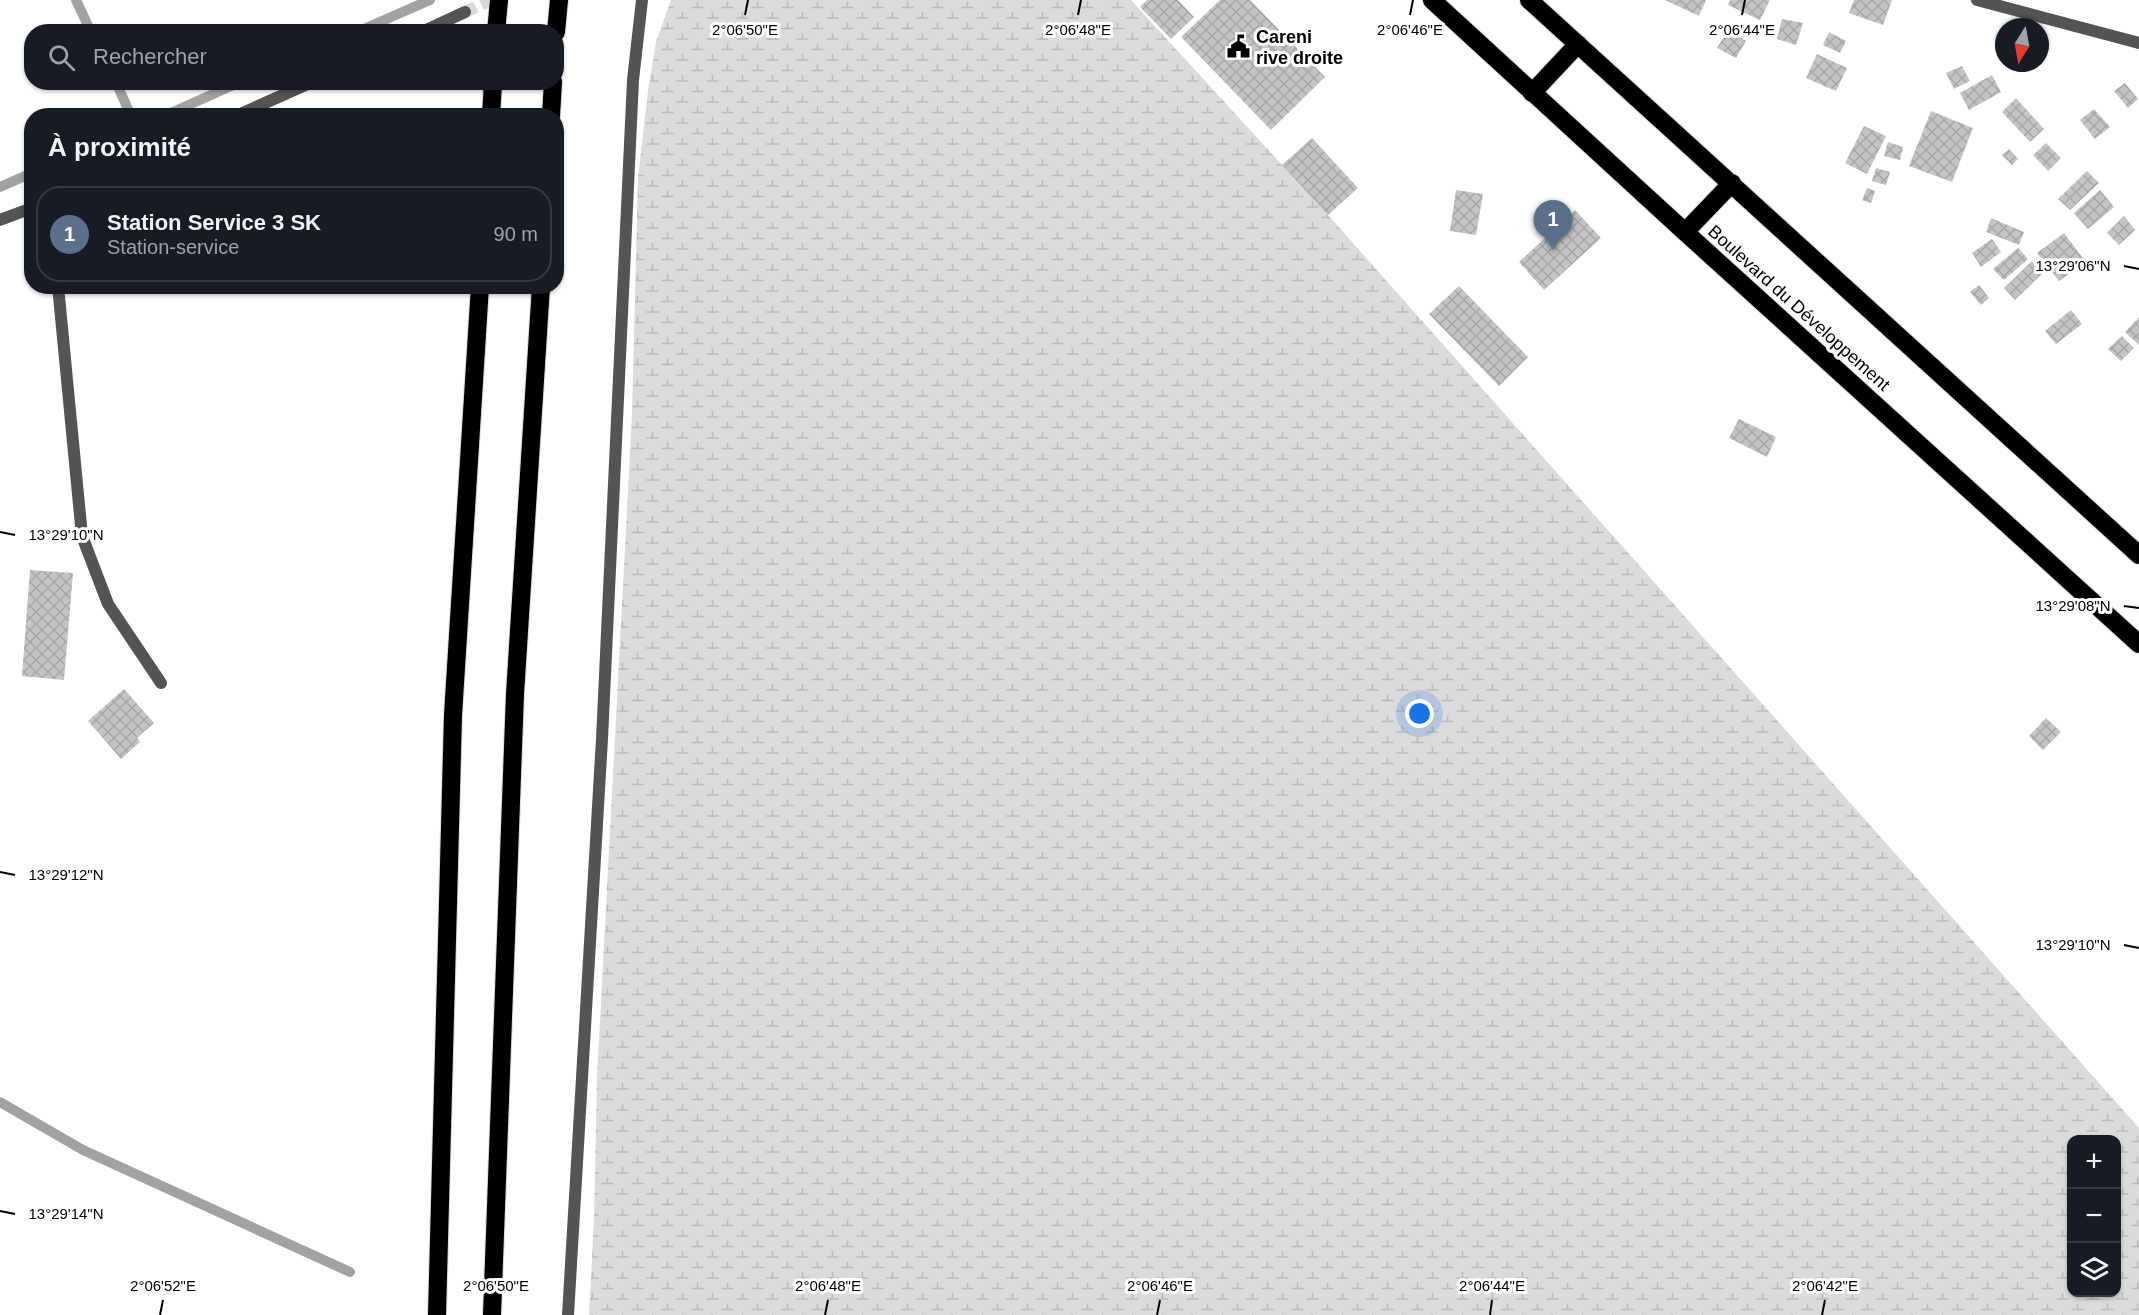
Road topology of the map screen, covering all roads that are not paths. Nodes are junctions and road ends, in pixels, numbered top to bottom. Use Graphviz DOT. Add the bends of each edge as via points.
graph roads {
  1 [pos="499,0"];
  2 [pos="558,0"];
  3 [pos="642,0"];
  4 [pos="1432,0"];
  5 [pos="1529,0"];
  6 [pos="1977,0"];
  7 [pos="465,12"];
  8 [pos="439,24"];
  9 [pos="497,24"];
  10 [pos="556,24"];
  11 [pos="2139,43"];
  12 [pos="1578,44"];
  13 [pos="294,90"];
  14 [pos="492,90"];
  15 [pos="553,90"];
  16 [pos="1532,93"];
  17 [pos="254,108"];
  18 [pos="491,108"];
  19 [pos="551,108"];
  20 [pos="1732,183"];
  21 [pos="24,211"];
  22 [pos="0,220"];
  23 [pos="1685,232"];
  24 [pos="59,294"];
  25 [pos="479,294"];
  26 [pos="540,294"];
  27 [pos="2139,555"];
  28 [pos="2139,644"];
  29 [pos="161,683"];
  30 [pos="437,1315"];
  31 [pos="492,1315"];
  32 [pos="568,1315"];
  1 -- 9 [label="highway"];
  2 -- 10 [label="highway"];
  3 -- 32 [label="street" via="633,80 601,751"];
  4 -- 16 [label="highway, Boulevard du Développement"];
  5 -- 12 [label="highway"];
  6 -- 11 [label="street"];
  7 -- 8 [label="street"];
  12 -- 16 [label="highway"];
  12 -- 20 [label="highway"];
  13 -- 17 [label="street"];
  14 -- 18 [label="highway"];
  15 -- 19 [label="highway"];
  16 -- 23 [label="highway, Boulevard du Développement"];
  20 -- 23 [label="highway"];
  20 -- 27 [label="highway"];
  21 -- 22 [label="street"];
  23 -- 28 [label="highway, Boulevard du Développement"];
  24 -- 29 [label="street" via="82,536 108,604"];
  25 -- 30 [label="highway" via="453,715"];
  26 -- 31 [label="highway" via="515,694"];
}
